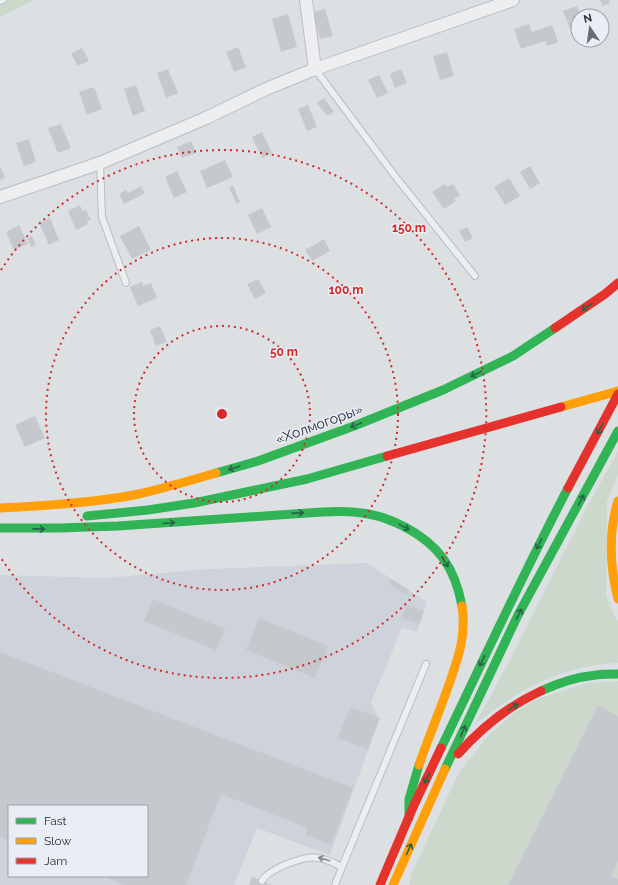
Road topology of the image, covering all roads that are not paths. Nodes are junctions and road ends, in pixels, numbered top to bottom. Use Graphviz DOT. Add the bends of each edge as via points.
graph roads {
  1 [pos="306,0"];
  2 [pos="513,0"];
  3 [pos="315,69"];
  4 [pos="100,163"];
  5 [pos="0,197"];
  6 [pos="475,276"];
  7 [pos="126,283"];
  8 [pos="618,283"];
  9 [pos="618,391"];
  10 [pos="618,394"];
  11 [pos="618,431"];
  12 [pos="618,501"];
  13 [pos="0,508"];
  14 [pos="80,516"];
  15 [pos="22,519"];
  16 [pos="0,520"];
  17 [pos="0,528"];
  18 [pos="618,599"];
  19 [pos="426,664"];
  20 [pos="618,674"];
  21 [pos="444,772"];
  22 [pos="408,818"];
  23 [pos="397,847"];
  24 [pos="382,862"];
  25 [pos="342,867"];
  26 [pos="262,881"];
  27 [pos="335,885"];
  28 [pos="380,885"];
  29 [pos="393,885"];
  1 -- 3 [label="street"];
  2 -- 3 [label="street"];
  3 -- 4 [label="street"];
  3 -- 6 [label="lane" via="395,176"];
  4 -- 5 [label="street"];
  4 -- 7 [label="lane" via="102,217"];
  8 -- 13 [label="main road, «Холмогоры», one-way" via="513,356 443,390 258,461 170,487 96,501"];
  9 -- 14 [label="main road" via="307,478 247,492 148,510"];
  10 -- 22 [label="main road, one-way" via="510,603"];
  21 -- 11 [label="main road, one-way" via="518,615"];
  12 -- 18 [label="main road" via="610,554"];
  15 -- 16 [label="main road"];
  17 -- 22 [label="main road, one-way" via="62,529 351,511 390,520 430,543 450,568 461,600 463,634 460,653 423,752 409,798"];
  19 -- 25 [label="lane"];
  21 -- 20 [label="main road, one-way" via="467,743 519,702 576,678"];
  29 -- 21 [label="main road, one-way" via="400,875"];
  22 -- 23 [label="main road"];
  23 -- 24 [label="lane"];
  23 -- 28 [label="main road"];
  25 -- 26 [label="lane, one-way" via="317,858 303,859 282,866"];
  25 -- 27 [label="lane"];
}
